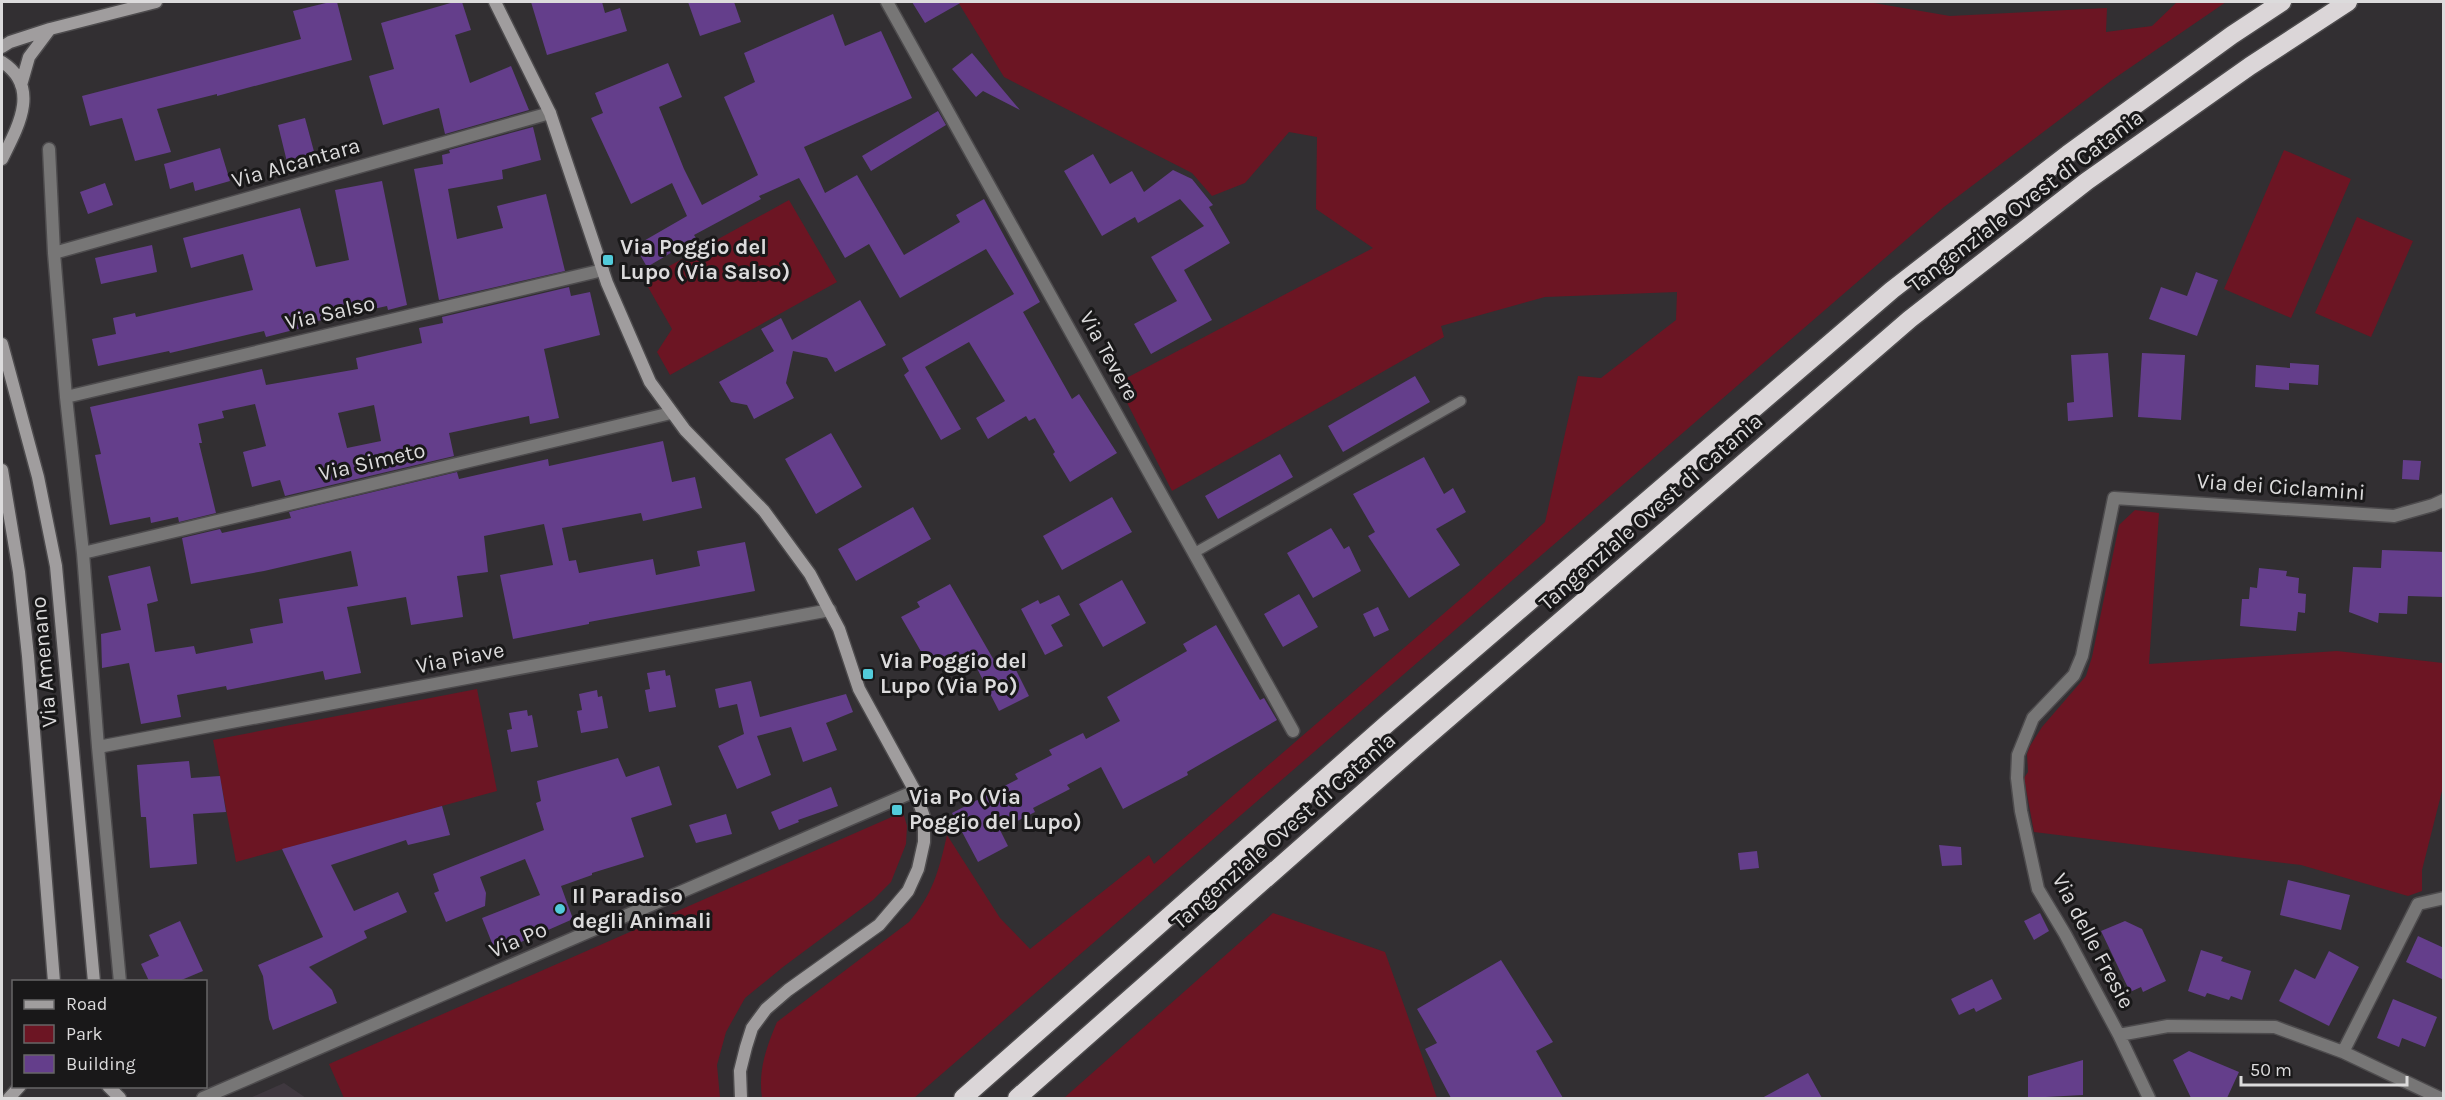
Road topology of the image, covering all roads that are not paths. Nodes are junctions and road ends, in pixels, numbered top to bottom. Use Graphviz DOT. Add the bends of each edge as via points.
graph roads {
  1 [pos="156,2"];
  2 [pos="495,2"];
  3 [pos="887,2"];
  4 [pos="2282,2"];
  5 [pos="2348,2"];
  6 [pos="50,29"];
  7 [pos="2,47"];
  8 [pos="2,62"];
  9 [pos="21,85"];
  10 [pos="550,114"];
  11 [pos="49,149"];
  12 [pos="2,159"];
  13 [pos="54,253"];
  14 [pos="603,270"];
  15 [pos="2,344"];
  16 [pos="66,397"];
  17 [pos="1461,402"];
  18 [pos="671,413"];
  19 [pos="2,470"];
  20 [pos="2114,498"];
  21 [pos="2444,500"];
  22 [pos="83,552"];
  23 [pos="1194,553"];
  24 [pos="830,610"];
  25 [pos="1293,731"];
  26 [pos="98,747"];
  27 [pos="915,791"];
  28 [pos="2444,898"];
  29 [pos="54,980"];
  30 [pos="94,980"];
  31 [pos="120,980"];
  32 [pos="2119,1035"];
  33 [pos="2343,1052"];
  34 [pos="203,1098"];
  35 [pos="741,1098"];
  36 [pos="963,1098"];
  37 [pos="1017,1098"];
  38 [pos="2149,1098"];
  39 [pos="2440,1098"];
  1 -- 6 [label="main road"];
  2 -- 10 [label="main road"];
  3 -- 23 [label="street, Via Tevere"];
  4 -- 36 [label="highway, Tangenziale Ovest di Catania" via="2068,154 1892,290 1389,723"];
  5 -- 37 [label="highway, Tangenziale Ovest di Catania" via="2087,181 1910,319"];
  6 -- 7 [label="main road"];
  6 -- 9 [label="main road" via="29,57"];
  8 -- 9 [label="main road" via="11,68"];
  9 -- 12 [label="main road" via="24,109"];
  10 -- 13 [label="street, Via Alcantara"];
  10 -- 14 [label="main road"];
  11 -- 13 [label="street"];
  13 -- 16 [label="street"];
  14 -- 16 [label="street, Via Salso"];
  14 -- 18 [label="main road" via="650,382"];
  15 -- 30 [label="main road, Via Amenano" via="39,477 56,566"];
  16 -- 22 [label="street"];
  17 -- 23 [label="lane"];
  18 -- 22 [label="street, Via Simeto"];
  18 -- 24 [label="main road" via="764,511 810,574"];
  19 -- 29 [label="main road, Via Amenano" via="27,644"];
  20 -- 21 [label="street, Via dei Ciclamini" via="2394,516"];
  20 -- 32 [label="street, Via delle Fresie" via="2082,656 2074,675 2033,718 2018,755 2017,778 2038,889"];
  22 -- 26 [label="street"];
  23 -- 25 [label="street, Via Tevere"];
  24 -- 26 [label="street, Via Piave"];
  24 -- 27 [label="main road" via="859,688"];
  26 -- 31 [label="street"];
  27 -- 34 [label="street, Via Po"];
  27 -- 35 [label="main road" via="924,817 924,842 908,891 879,924 766,1009 752,1028 746,1047 740,1071"];
  28 -- 33 [label="street" via="2418,904"];
  32 -- 33 [label="street" via="2168,1026 2275,1027"];
  32 -- 38 [label="street, Via delle Fresie"];
  33 -- 39 [label="street"];
}
